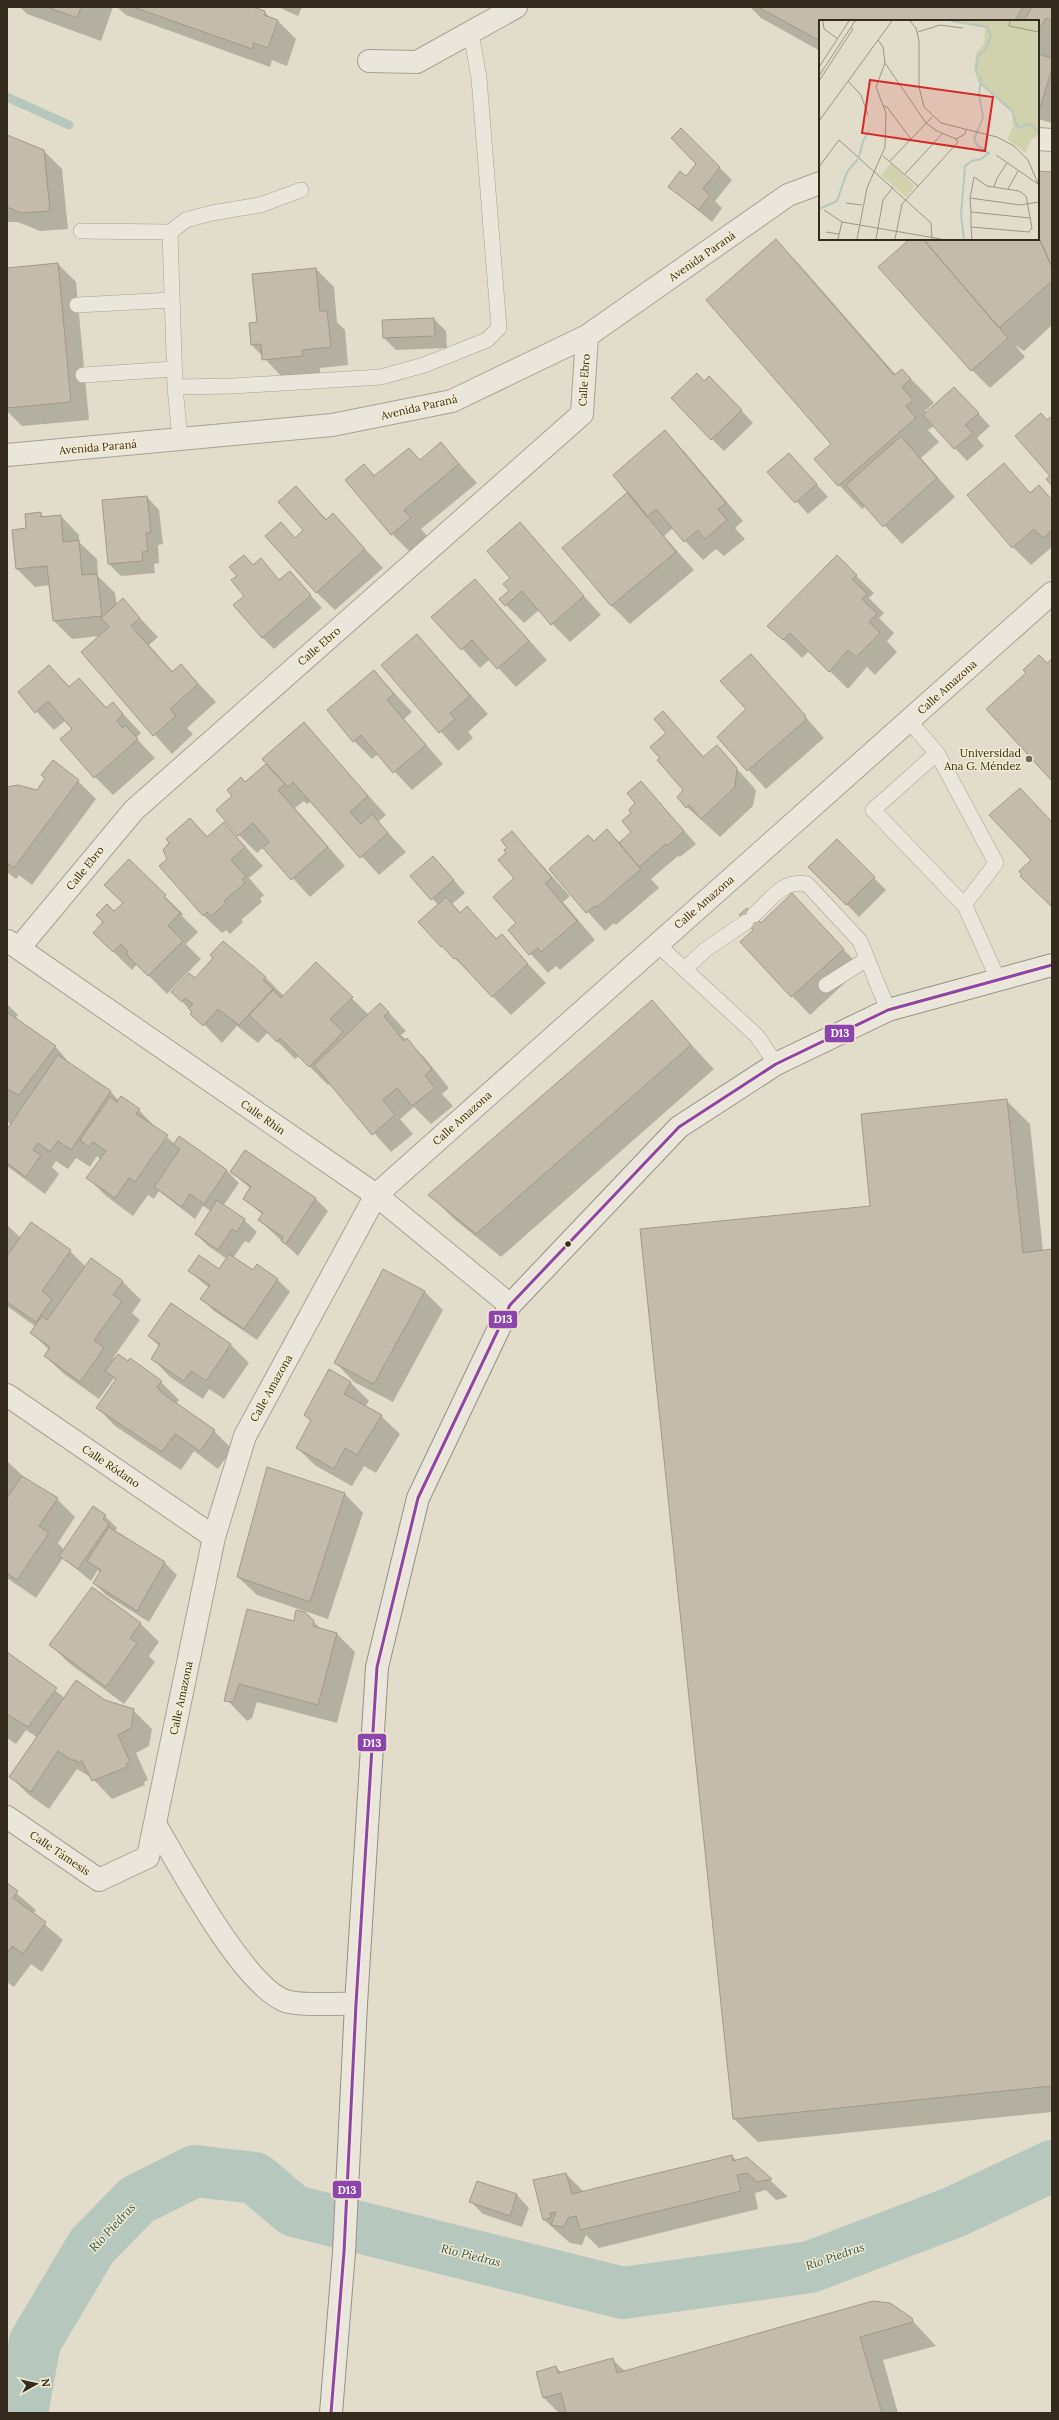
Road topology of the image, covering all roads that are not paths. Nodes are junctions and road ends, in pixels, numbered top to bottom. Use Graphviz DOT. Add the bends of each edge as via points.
graph roads {
  1 [pos="516,7"];
  2 [pos="471,32"];
  3 [pos="369,61"];
  4 [pos="1039,139"];
  5 [pos="1052,140"];
  6 [pos="819,184"];
  7 [pos="301,190"];
  8 [pos="80,231"];
  9 [pos="170,232"];
  10 [pos="172,300"];
  11 [pos="77,304"];
  12 [pos="587,336"];
  13 [pos="174,369"];
  14 [pos="84,375"];
  15 [pos="175,387"];
  16 [pos="180,440"];
  17 [pos="7,455"];
  18 [pos="1052,594"];
  19 [pos="909,721"];
  20 [pos="938,753"];
  21 [pos="964,905"];
  22 [pos="13,944"];
  23 [pos="657,944"];
  24 [pos="867,960"];
  25 [pos="1052,965"];
  26 [pos="685,970"];
  27 [pos="998,979"];
  28 [pos="826,986"];
  29 [pos="888,1010"];
  30 [pos="776,1064"];
  31 [pos="376,1195"];
  32 [pos="510,1305"];
  33 [pos="7,1395"];
  34 [pos="214,1537"];
  35 [pos="7,1817"];
  36 [pos="155,1824"];
  37 [pos="356,2004"];
  38 [pos="331,2413"];
  1 -- 2 [label="street"];
  2 -- 3 [label="street" via="417,62"];
  2 -- 15 [label="lane" via="479,78 499,328 487,340 424,365 382,377"];
  4 -- 5 [label="street"];
  6 -- 12 [label="street, Avenida Paraná" via="788,196"];
  7 -- 9 [label="lane" via="260,206 212,213 186,220"];
  8 -- 9 [label="lane"];
  9 -- 10 [label="lane"];
  10 -- 11 [label="lane"];
  10 -- 13 [label="lane"];
  12 -- 16 [label="street, Avenida Paraná" via="452,401 332,426"];
  12 -- 22 [label="street, Calle Ebro" via="582,414 134,810"];
  13 -- 14 [label="lane"];
  13 -- 15 [label="lane"];
  15 -- 16 [label="lane"];
  16 -- 17 [label="street, Avenida Paraná"];
  18 -- 19 [label="street, Calle Amazona"];
  19 -- 20 [label="lane"];
  19 -- 23 [label="street, Calle Amazona"];
  20 -- 21 [label="lane" via="996,863"];
  20 -- 21 [label="lane" via="872,810"];
  21 -- 27 [label="lane"];
  22 -- 31 [label="street, Calle Rhin"];
  23 -- 26 [label="lane"];
  23 -- 31 [label="street, Calle Amazona"];
  24 -- 26 [label="lane" via="860,941 807,884 792,882 750,919 705,950"];
  24 -- 28 [label="lane"];
  24 -- 29 [label="lane"];
  25 -- 27 [label="street"];
  26 -- 30 [label="lane" via="757,1036"];
  27 -- 29 [label="street"];
  29 -- 30 [label="street"];
  30 -- 32 [label="street" via="679,1127"];
  31 -- 32 [label="street, Calle Rhin"];
  31 -- 34 [label="street, Calle Amazona" via="245,1436"];
  32 -- 37 [label="street" via="418,1498 377,1667"];
  33 -- 34 [label="street, Calle Ródano"];
  34 -- 36 [label="street, Calle Amazona"];
  35 -- 36 [label="street, Calle Támesis" via="99,1880 148,1857"];
  36 -- 37 [label="street" via="216,1928 263,1987 288,2002"];
  37 -- 38 [label="street" via="352,2109"];
}
